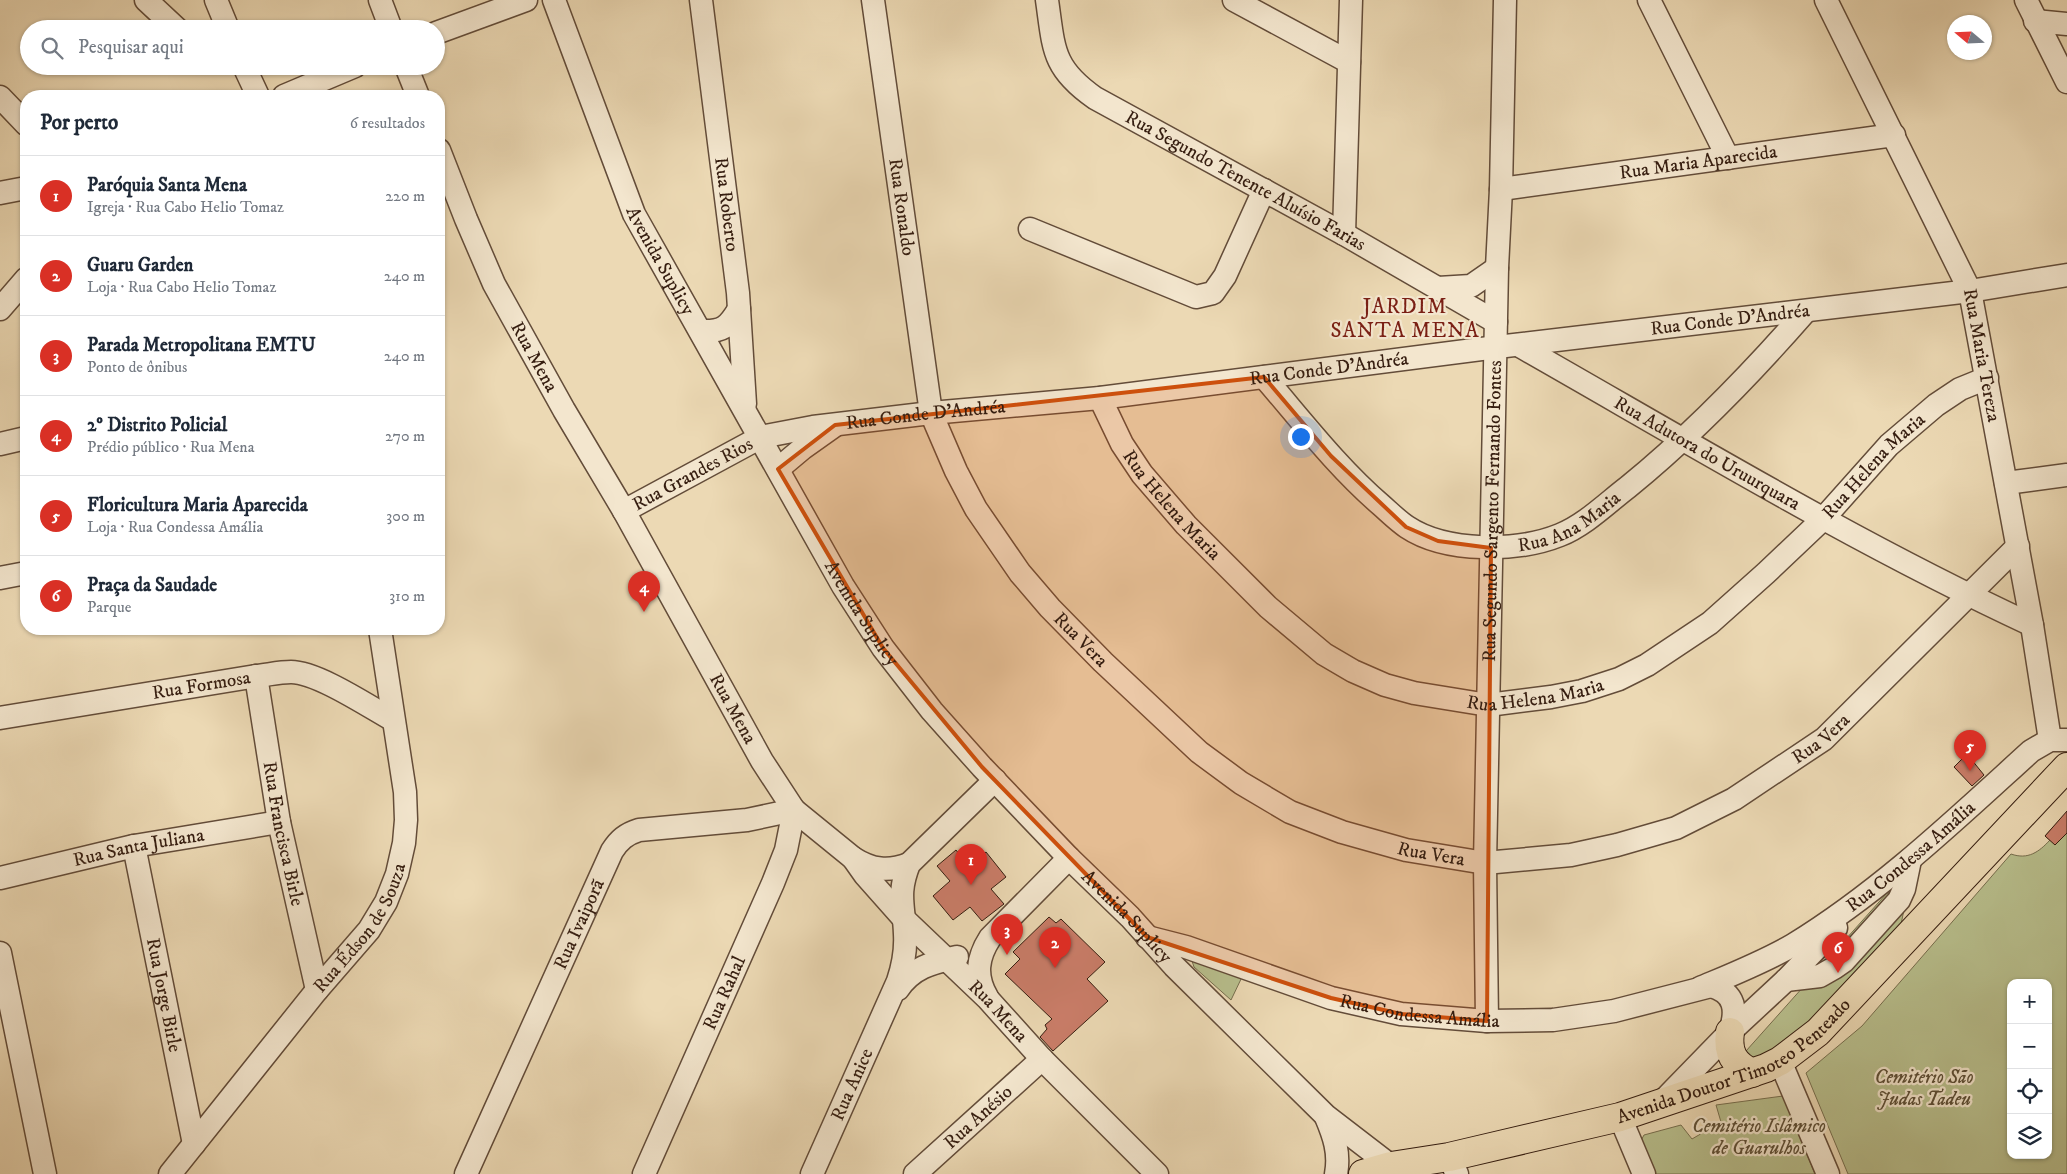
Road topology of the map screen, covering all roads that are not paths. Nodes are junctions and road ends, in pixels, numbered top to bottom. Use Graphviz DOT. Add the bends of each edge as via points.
graph roads {
  1 [pos="146,0"];
  2 [pos="216,0"];
  3 [pos="380,0"];
  4 [pos="526,0"];
  5 [pos="554,0"];
  6 [pos="701,0"];
  7 [pos="873,0"];
  8 [pos="1047,0"];
  9 [pos="1234,0"];
  10 [pos="1351,0"];
  11 [pos="1505,0"];
  12 [pos="1649,0"];
  13 [pos="1826,0"];
  14 [pos="2026,0"];
  15 [pos="167,20"];
  16 [pos="224,20"];
  17 [pos="388,20"];
  18 [pos="2036,21"];
  19 [pos="2067,24"];
  20 [pos="445,30"];
  21 [pos="1349,62"];
  22 [pos="242,75"];
  23 [pos="334,75"];
  24 [pos="410,75"];
  25 [pos="252,82"];
  26 [pos="2067,82"];
  27 [pos="298,90"];
  28 [pos="416,90"];
  29 [pos="0,97"];
  30 [pos="20,118"];
  31 [pos="1894,135"];
  32 [pos="1728,158"];
  33 [pos="445,165"];
  34 [pos="20,189"];
  35 [pos="1501,189"];
  36 [pos="1264,190"];
  37 [pos="0,193"];
  38 [pos="1030,229"];
  39 [pos="1344,234"];
  40 [pos="1497,268"];
  41 [pos="2067,275"];
  42 [pos="20,286"];
  43 [pos="1437,288"];
  44 [pos="1970,291"];
  45 [pos="0,309"];
  46 [pos="739,309"];
  47 [pos="1805,312"];
  48 [pos="1496,322"];
  49 [pos="701,331"];
  50 [pos="1507,346"];
  51 [pos="1264,377"];
  52 [pos="1986,378"];
  53 [pos="1100,398"];
  54 [pos="746,410"];
  55 [pos="931,413"];
  56 [pos="834,425"];
  57 [pos="761,437"];
  58 [pos="20,439"];
  59 [pos="1684,439"];
  60 [pos="0,444"];
  61 [pos="778,469"];
  62 [pos="2067,475"];
  63 [pos="2006,483"];
  64 [pos="624,511"];
  65 [pos="1823,519"];
  66 [pos="2018,546"];
  67 [pos="1492,548"];
  68 [pos="20,574"];
  69 [pos="0,578"];
  70 [pos="1967,595"];
  71 [pos="2032,625"];
  72 [pos="381,635"];
  73 [pos="256,676"];
  74 [pos="1488,705"];
  75 [pos="0,718"];
  76 [pos="393,720"];
  77 [pos="2049,744"];
  78 [pos="2067,767"];
  79 [pos="995,780"];
  80 [pos="794,810"];
  81 [pos="278,822"];
  82 [pos="134,846"];
  83 [pos="853,858"];
  84 [pos="1069,858"];
  85 [pos="1910,860"];
  86 [pos="1485,863"];
  87 [pos="909,864"];
  88 [pos="0,878"];
  89 [pos="1871,891"];
  90 [pos="904,919"];
  91 [pos="1147,937"];
  92 [pos="990,938"];
  93 [pos="0,953"];
  94 [pos="946,959"];
  95 [pos="1786,980"];
  96 [pos="1699,988"];
  97 [pos="317,990"];
  98 [pos="893,996"];
  99 [pos="987,998"];
  100 [pos="1487,1021"];
  101 [pos="1730,1032"];
  102 [pos="1042,1059"];
  103 [pos="1780,1061"];
  104 [pos="1752,1074"];
  105 [pos="1662,1103"];
  106 [pos="1326,1116"];
  107 [pos="1620,1117"];
  108 [pos="194,1144"];
  109 [pos="1391,1166"];
  110 [pos="1453,1166"];
  111 [pos="45,1174"];
  112 [pos="170,1174"];
  113 [pos="466,1174"];
  114 [pos="644,1174"];
  115 [pos="812,1174"];
  116 [pos="915,1174"];
  117 [pos="1157,1174"];
  118 [pos="1336,1174"];
  119 [pos="1363,1174"];
  120 [pos="1644,1174"];
  121 [pos="1828,1174"];
  1 -- 15 [label="street"];
  2 -- 16 [label="street"];
  3 -- 17 [label="street"];
  4 -- 20 [label="street"];
  5 -- 49 [label="street, Avenida Suplicy" via="634,214"];
  6 -- 46 [label="street, Rua Roberto"];
  7 -- 55 [label="street, Rua Ronaldo"];
  8 -- 36 [label="street, Rua Segundo Tenente Aluísio Farias" via="1054,51 1064,71 1078,86"];
  9 -- 21 [label="street"];
  10 -- 21 [label="street"];
  11 -- 35 [label="street, Rua Segundo Sargento Fernando Fontes"];
  12 -- 32 [label="street"];
  13 -- 31 [label="street, Rua Maria Tereza"];
  14 -- 18 [label="street"];
  18 -- 19 [label="street"];
  18 -- 26 [label="street"];
  21 -- 39 [label="street"];
  22 -- 25 [label="street"];
  23 -- 27 [label="street"];
  24 -- 28 [label="street"];
  29 -- 30 [label="street"];
  31 -- 32 [label="street, Rua Maria Aparecida"];
  31 -- 44 [label="street, Rua Maria Tereza"];
  32 -- 35 [label="street, Rua Maria Aparecida"];
  33 -- 64 [label="street, Rua Mena" via="494,284"];
  34 -- 37 [label="street"];
  35 -- 40 [label="street, Rua Segundo Sargento Fernando Fontes"];
  36 -- 38 [label="street" via="1225,276 1213,293 1196,297"];
  36 -- 39 [label="street, Rua Segundo Tenente Aluísio Farias"];
  39 -- 43 [label="street, Rua Segundo Tenente Aluísio Farias"];
  40 -- 43 [label="street" via="1471,286"];
  40 -- 48 [label="street, Rua Segundo Sargento Fernando Fontes"];
  41 -- 44 [label="street, Rua Conde D'Andréa"];
  42 -- 45 [label="street"];
  43 -- 48 [label="street, Rua Segundo Tenente Aluísio Farias"];
  44 -- 47 [label="street, Rua Conde D'Andréa"];
  44 -- 52 [label="street, Rua Maria Tereza"];
  46 -- 49 [label="street" via="723,329"];
  46 -- 54 [label="street, Rua Roberto"];
  47 -- 50 [label="street, Rua Conde D'Andréa"];
  47 -- 59 [label="street, Rua Ana Maria" via="1736,389"];
  48 -- 50 [label="street, Rua Segundo Sargento Fernando Fontes"];
  49 -- 54 [label="street, Avenida Suplicy"];
  50 -- 51 [label="street, Rua Conde D'Andréa"];
  50 -- 59 [label="street, Rua Adutora do Uruurquara"];
  50 -- 67 [label="street, Rua Segundo Sargento Fernando Fontes"];
  51 -- 53 [label="street, Rua Conde D'Andréa"];
  51 -- 67 [label="street, Rua Ana Maria" via="1331,456 1406,527 1438,541"];
  52 -- 63 [label="street, Rua Maria Tereza"];
  52 -- 65 [label="street, Rua Helena Maria" via="1960,389 1936,405 1889,445"];
  53 -- 55 [label="street, Rua Conde D'Andréa"];
  53 -- 74 [label="street, Rua Helena Maria" via="1122,444 1142,474 1186,525 1268,607 1324,654 1385,685"];
  54 -- 57 [label="street, Avenida Suplicy"];
  55 -- 56 [label="street, Rua Conde D'Andréa"];
  55 -- 86 [label="street, Rua Vera" via="976,509 1020,573 1103,662 1199,752 1240,784 1290,812 1342,832 1406,850"];
  56 -- 57 [label="street, Rua Conde D'Andréa"];
  56 -- 61 [label="street, Rua Conde D'Andréa"];
  57 -- 61 [label="street, Avenida Suplicy"];
  57 -- 64 [label="street, Rua Grandes Rios"];
  58 -- 60 [label="street"];
  59 -- 65 [label="street, Rua Adutora do Uruurquara"];
  59 -- 67 [label="street, Rua Ana Maria" via="1610,501 1562,534 1542,541"];
  61 -- 79 [label="street, Avenida Suplicy" via="843,586 883,648 932,711"];
  62 -- 63 [label="street"];
  63 -- 66 [label="street, Rua Maria Tereza"];
  64 -- 80 [label="street, Rua Mena" via="762,761"];
  65 -- 70 [label="street, Rua Adutora do Uruurquara"];
  65 -- 74 [label="street, Rua Helena Maria" via="1710,623 1647,665 1619,679 1582,691 1552,698"];
  66 -- 70 [label="street, Rua Vera"];
  66 -- 71 [label="street, Rua Maria Tereza"];
  67 -- 74 [label="street, Rua Segundo Sargento Fernando Fontes"];
  68 -- 69 [label="street"];
  70 -- 71 [label="street, Rua Adutora do Uruurquara"];
  70 -- 86 [label="street, Rua Vera" via="1824,739 1734,799 1676,828 1617,845 1571,854"];
  71 -- 77 [label="street, Rua Maria Tereza"];
  72 -- 76 [label="street, Rua Édson de Souza"];
  73 -- 75 [label="street, Rua Formosa"];
  73 -- 76 [label="street, Rua Formosa" via="304,674"];
  73 -- 81 [label="street, Rua Francisca Birle"];
  74 -- 86 [label="street, Rua Segundo Sargento Fernando Fontes"];
  76 -- 97 [label="street, Rua Édson de Souza" via="405,792 406,820 397,874 386,902 369,930"];
  77 -- 85 [label="street, Rua Condessa Amália"];
  78 -- 103 [label="main road, Avenida Doutor Timoteo Penteado" via="1818,1032"];
  79 -- 84 [label="street, Avenida Suplicy"];
  79 -- 87 [label="street"];
  80 -- 83 [label="street, Rua Mena"];
  80 -- 113 [label="street, Rua Ivaiporã" via="747,820 639,830 620,840 612,851"];
  80 -- 114 [label="street, Rua Rahal" via="786,850 773,883"];
  81 -- 82 [label="street, Rua Santa Juliana"];
  81 -- 97 [label="street, Rua Francisca Birle"];
  82 -- 88 [label="street, Rua Santa Juliana"];
  82 -- 108 [label="street, Rua Jorge Birle"];
  83 -- 87 [label="street" via="886,870"];
  83 -- 90 [label="street, Rua Mena"];
  84 -- 91 [label="street, Avenida Suplicy"];
  84 -- 92 [label="street"];
  85 -- 89 [label="street, Rua Condessa Amália"];
  85 -- 95 [label="street" via="1899,900 1844,961 1820,976"];
  86 -- 100 [label="street, Rua Segundo Sargento Fernando Fontes"];
  87 -- 90 [label="street, Rua Anice" via="901,891"];
  89 -- 95 [label="street"];
  89 -- 96 [label="street, Rua Condessa Amália" via="1791,946"];
  90 -- 94 [label="street, Rua Mena"];
  90 -- 98 [label="street, Rua Anice" via="903,966"];
  91 -- 100 [label="street, Rua Condessa Amália" via="1186,947 1331,998 1401,1014"];
  91 -- 106 [label="street, Avenida Suplicy"];
  92 -- 94 [label="street, Rua Anice" via="971,952"];
  92 -- 99 [label="street" via="979,961 978,974"];
  93 -- 111 [label="street"];
  94 -- 98 [label="street, Rua Anice" via="914,971"];
  94 -- 99 [label="street, Rua Mena"];
  95 -- 101 [label="street"];
  96 -- 100 [label="street, Rua Condessa Amália" via="1614,1011 1553,1020"];
  96 -- 101 [label="street, Rua Condessa Amália" via="1711,986 1731,998 1734,1014"];
  97 -- 108 [label="street, Rua Édson de Souza"];
  98 -- 115 [label="street, Rua Anice"];
  99 -- 102 [label="street, Rua Mena"];
  101 -- 104 [label="main road" via="1728,1044 1732,1057"];
  101 -- 105 [label="street"];
  102 -- 116 [label="street, Rua Anésio"];
  102 -- 117 [label="street, Rua Mena"];
  103 -- 104 [label="main road, Avenida Doutor Timoteo Penteado"];
  103 -- 121 [label="street"];
  104 -- 105 [label="main road, Avenida Doutor Timoteo Penteado"];
  105 -- 107 [label="main road, Avenida Doutor Timoteo Penteado"];
  106 -- 109 [label="street, Avenida Suplicy"];
  106 -- 118 [label="street, Avenida Suplicy" via="1336,1144"];
  107 -- 110 [label="main road, Avenida Doutor Timoteo Penteado"];
  107 -- 120 [label="street"];
  108 -- 112 [label="street, Rua Édson de Souza"];
  109 -- 110 [label="main road, Avenida Doutor Timoteo Penteado"];
  109 -- 119 [label="main road, Avenida Doutor Timoteo Penteado"];
}
